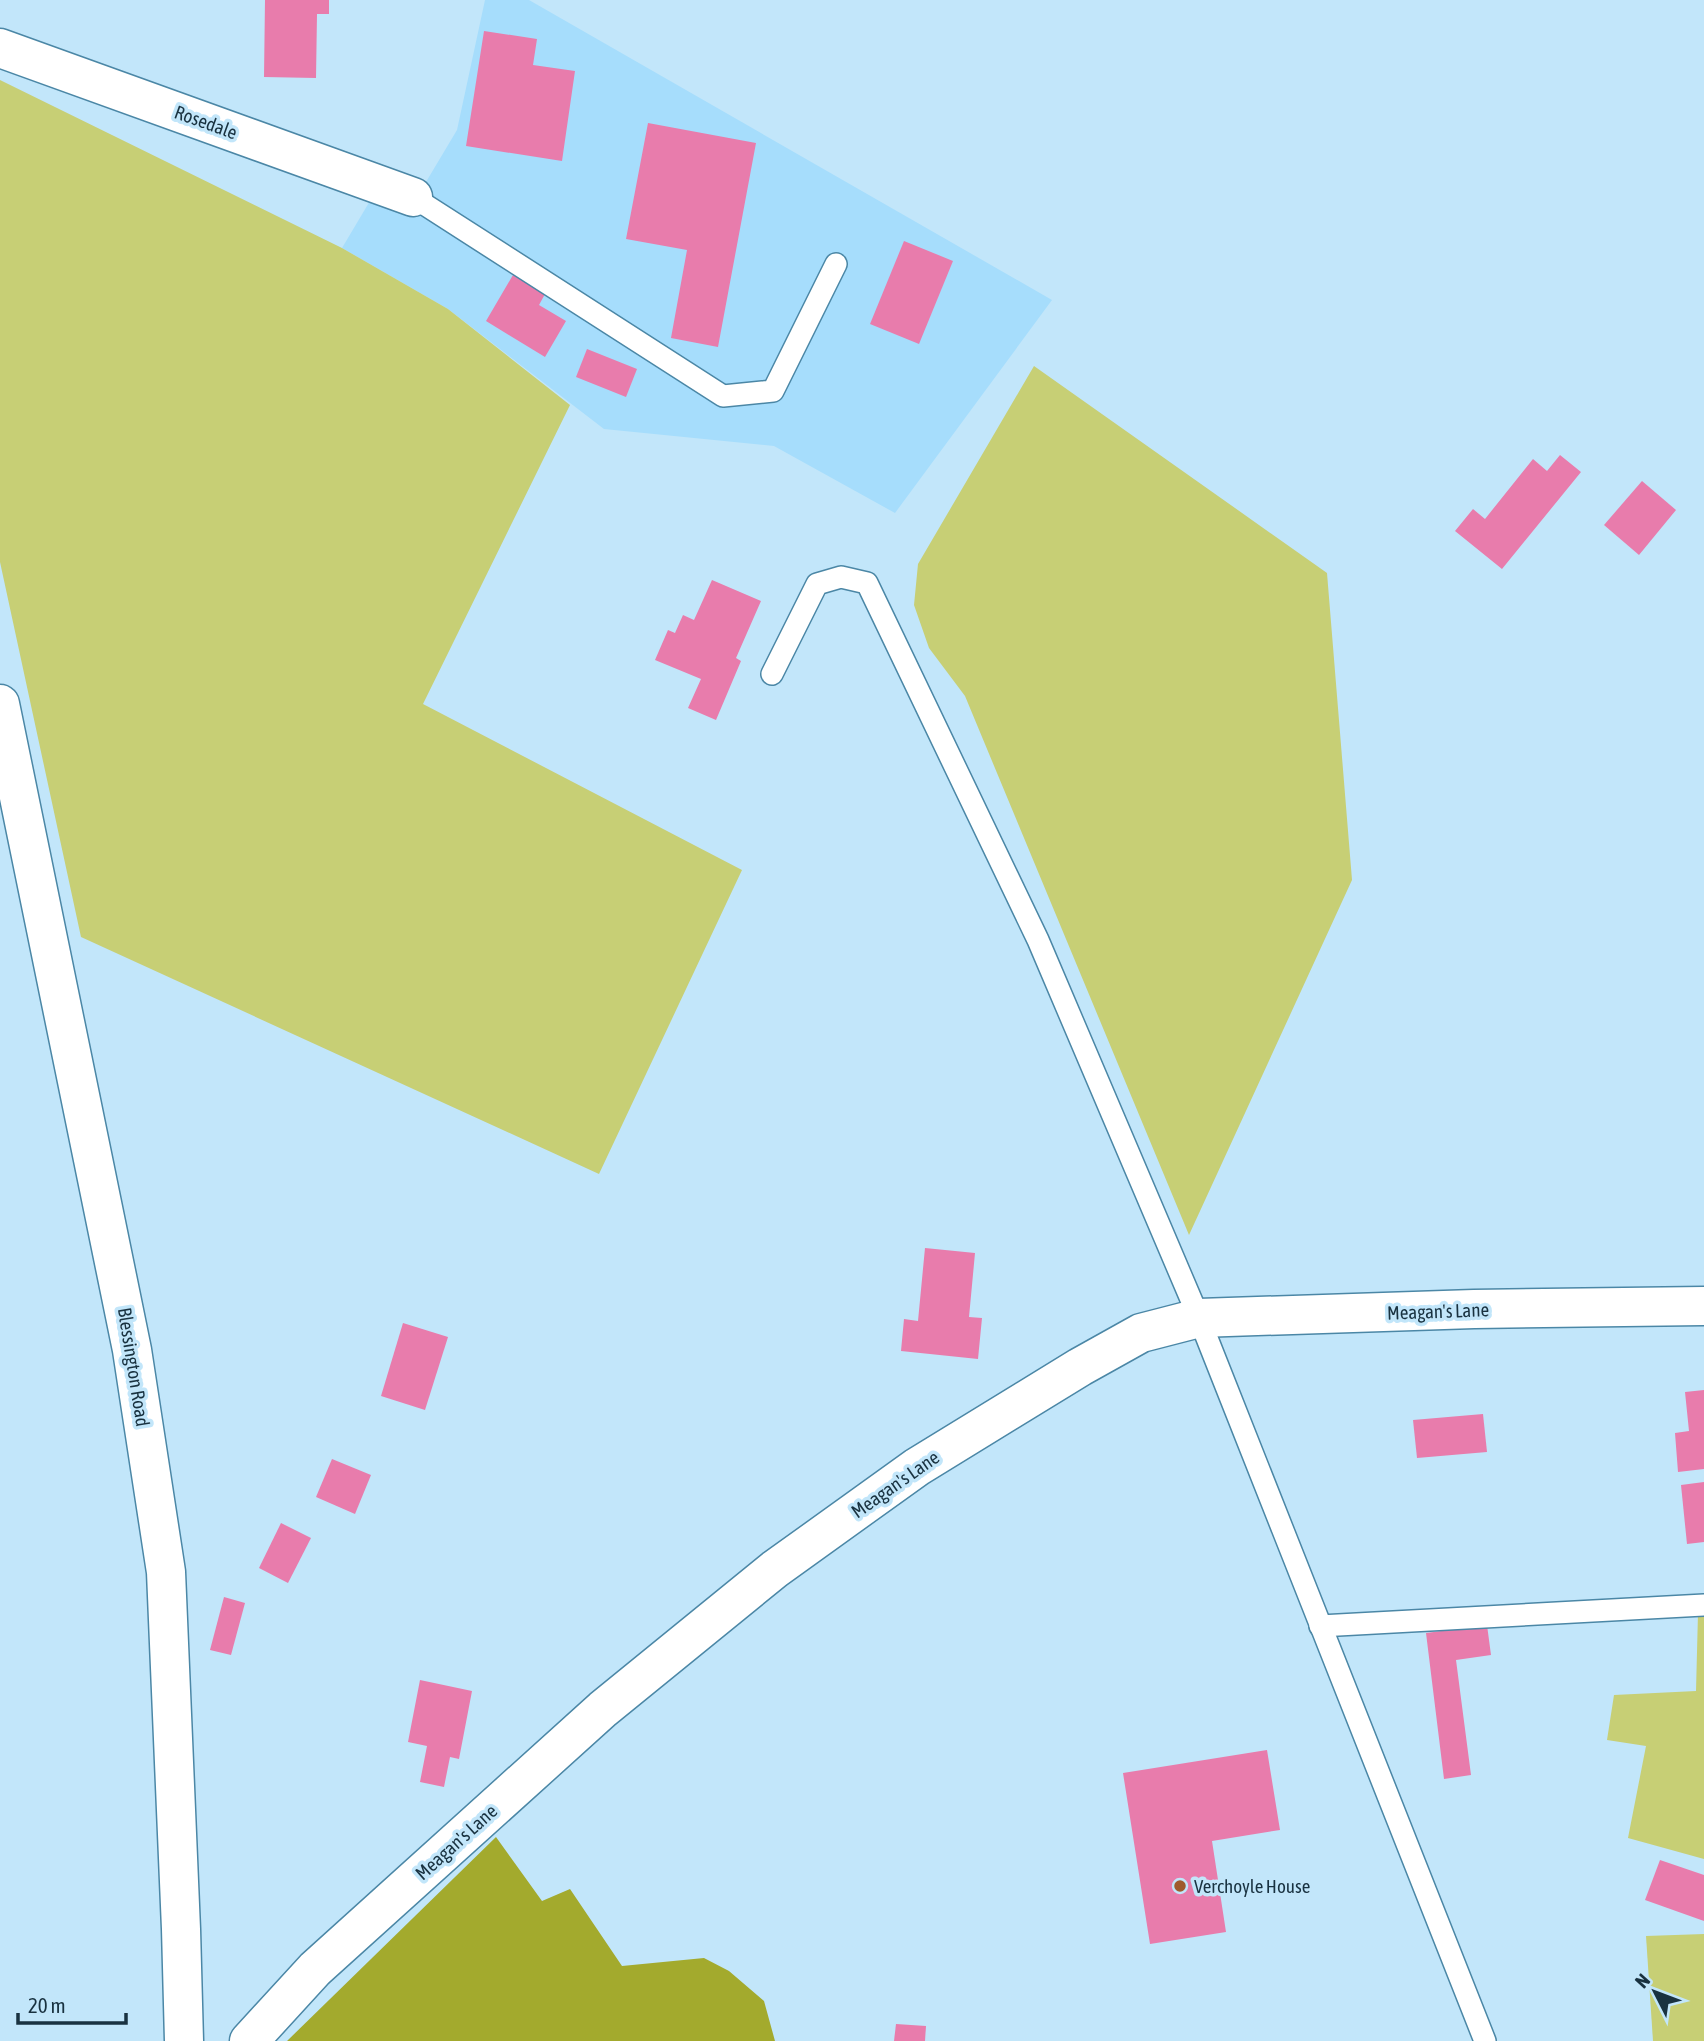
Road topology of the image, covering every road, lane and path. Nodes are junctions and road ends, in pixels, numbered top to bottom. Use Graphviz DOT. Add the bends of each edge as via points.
graph roads {
  1 [pos="0,48"];
  2 [pos="413,197"];
  3 [pos="835,264"];
  4 [pos="772,674"];
  5 [pos="0,704"];
  6 [pos="1704,1307"];
  7 [pos="1199,1318"];
  8 [pos="1704,1605"];
  9 [pos="1320,1626"];
  10 [pos="184,2041"];
  11 [pos="249,2041"];
  12 [pos="1485,2041"];
  1 -- 2 [label="street, Rosedale"];
  2 -- 3 [label="lane" via="723,396 773,391"];
  4 -- 7 [label="lane" via="817,584 841,577 867,583 1038,940"];
  5 -- 10 [label="street, Blessington Road" via="132,1349 166,1572"];
  6 -- 7 [label="street, Meagan's Lane"];
  7 -- 9 [label="lane"];
  7 -- 11 [label="street, Meagan's Lane" via="1141,1333 1080,1367 917,1467 775,1569 603,1709 315,1969"];
  8 -- 9 [label="lane"];
  9 -- 12 [label="lane"];
}
